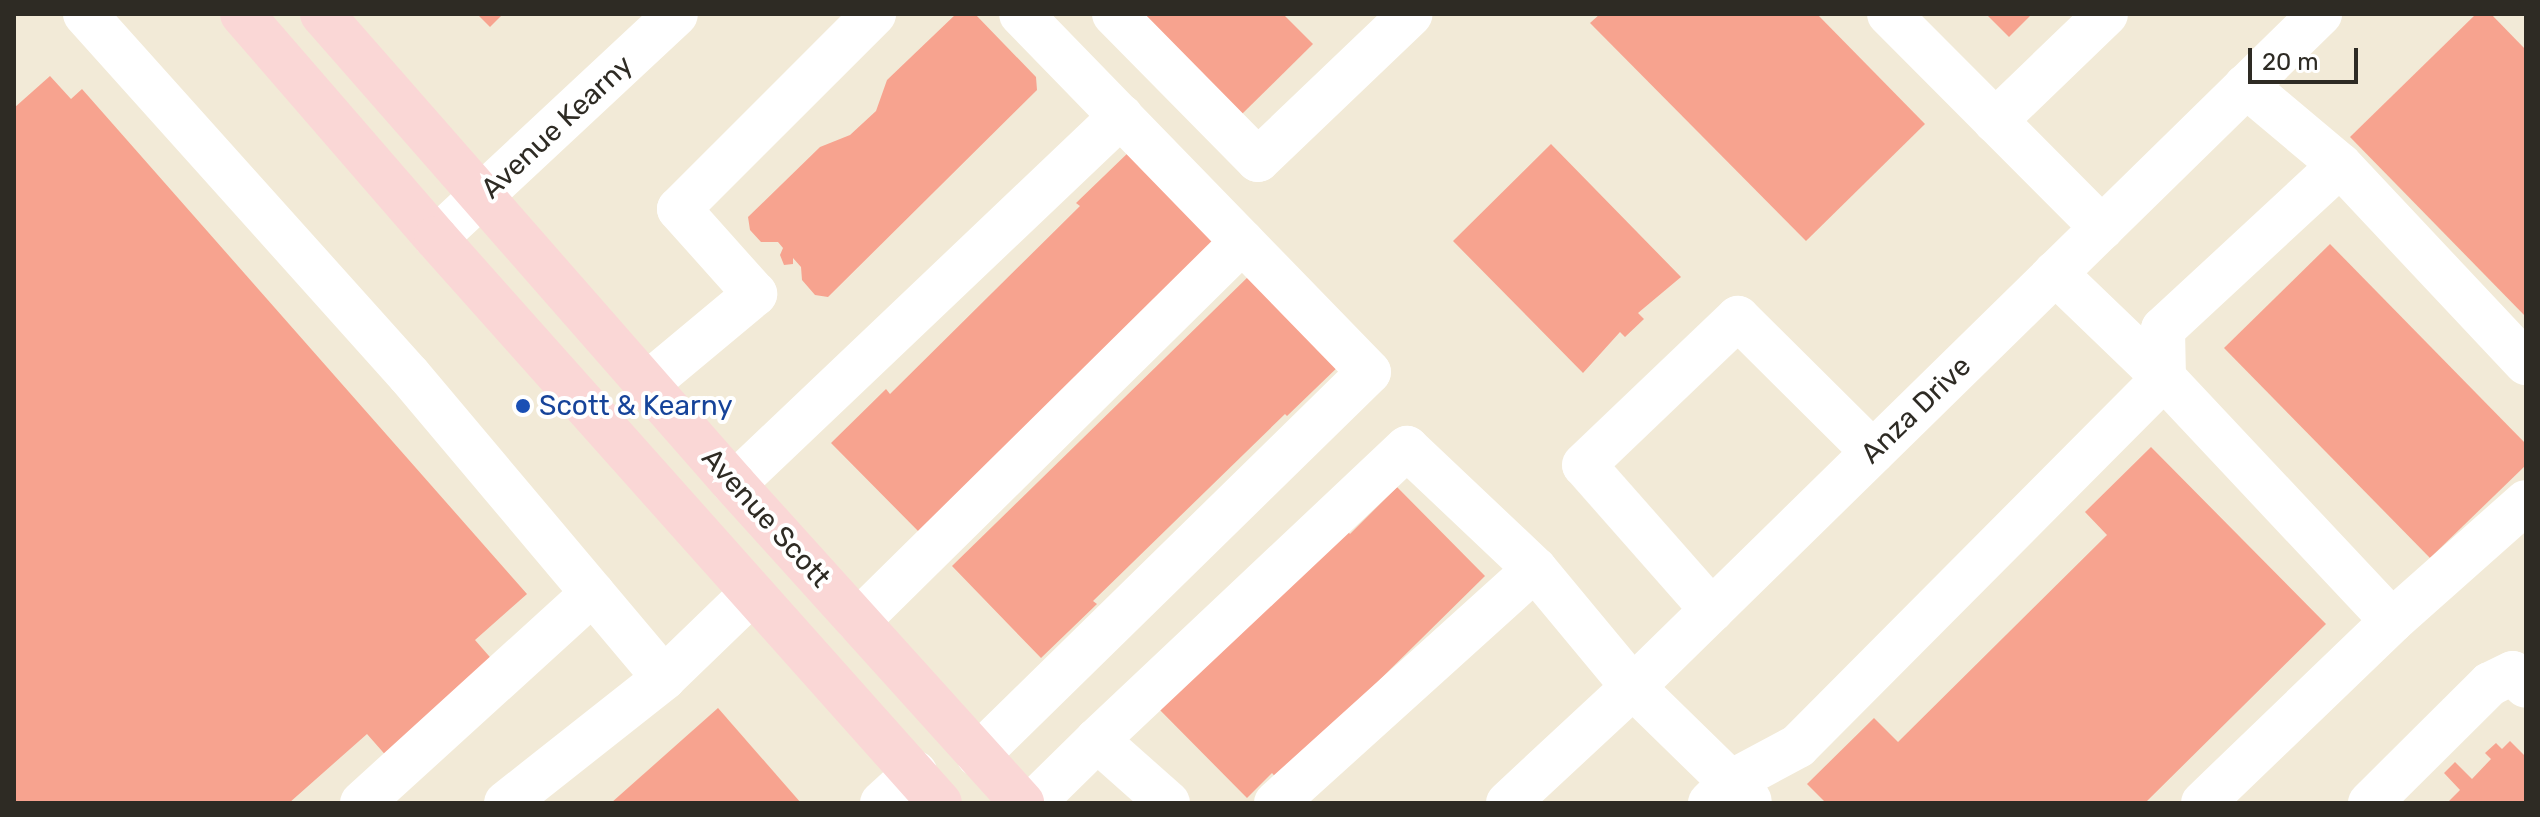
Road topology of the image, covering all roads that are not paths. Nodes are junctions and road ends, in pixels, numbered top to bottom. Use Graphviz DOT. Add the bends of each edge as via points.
graph roads {
  1 [pos="85,14"];
  2 [pos="242,14"];
  3 [pos="322,14"];
  4 [pos="676,14"];
  5 [pos="874,14"];
  6 [pos="1021,14"];
  7 [pos="1114,14"];
  8 [pos="1411,14"];
  9 [pos="1889,14"];
  10 [pos="2106,14"];
  11 [pos="2320,14"];
  12 [pos="2246,86"];
  13 [pos="1121,116"];
  14 [pos="1995,121"];
  15 [pos="2340,165"];
  16 [pos="482,198"];
  17 [pos="2102,228"];
  18 [pos="436,238"];
  19 [pos="1242,242"];
  20 [pos="2055,273"];
  21 [pos="2526,363"];
  22 [pos="2164,378"];
  23 [pos="647,384"];
  24 [pos="1873,452"];
  25 [pos="734,484"];
  26 [pos="2526,502"];
  27 [pos="1535,569"];
  28 [pos="593,593"];
  29 [pos="751,594"];
  30 [pos="1712,610"];
  31 [pos="858,621"];
  32 [pos="2392,621"];
  33 [pos="664,678"];
  34 [pos="2526,686"];
  35 [pos="1633,687"];
  36 [pos="1097,740"];
  37 [pos="978,755"];
  38 [pos="927,788"];
  39 [pos="1731,796"];
  40 [pos="362,803"];
  41 [pos="506,803"];
  42 [pos="882,803"];
  43 [pos="1022,803"];
  44 [pos="1033,803"];
  45 [pos="1168,803"];
  46 [pos="1276,803"];
  47 [pos="1508,803"];
  48 [pos="2203,803"];
  49 [pos="2370,803"];
  1 -- 28 [label="street" via="409,375"];
  2 -- 18 [label="main road"];
  3 -- 16 [label="main road, Avenue Scott"];
  4 -- 16 [label="street, Avenue Kearny"];
  5 -- 23 [label="street" via="679,209 755,294"];
  6 -- 13 [label="street"];
  7 -- 8 [label="street" via="1258,160"];
  9 -- 14 [label="street"];
  10 -- 14 [label="street"];
  11 -- 12 [label="street, Anza Drive"];
  12 -- 15 [label="street"];
  12 -- 17 [label="street, Anza Drive"];
  13 -- 19 [label="street"];
  13 -- 25 [label="street"];
  14 -- 17 [label="street"];
  15 -- 21 [label="street"];
  15 -- 22 [label="street" via="2163,329"];
  16 -- 18 [label="street, Avenue Kearny"];
  16 -- 23 [label="main road, Avenue Scott"];
  17 -- 20 [label="street, Anza Drive"];
  18 -- 29 [label="main road"];
  19 -- 31 [label="street"];
  19 -- 37 [label="street" via="1369,372"];
  20 -- 22 [label="street"];
  20 -- 24 [label="street, Anza Drive"];
  22 -- 32 [label="street"];
  22 -- 39 [label="street" via="1798,746"];
  23 -- 25 [label="main road, Avenue Scott"];
  24 -- 30 [label="street, Anza Drive"];
  24 -- 30 [label="street" via="1738,318 1584,465"];
  25 -- 31 [label="main road, Avenue Scott"];
  26 -- 32 [label="street"];
  27 -- 35 [label="street"];
  27 -- 36 [label="street" via="1407,448"];
  27 -- 46 [label="street"];
  28 -- 33 [label="street"];
  28 -- 40 [label="street"];
  29 -- 33 [label="street"];
  29 -- 38 [label="main road"];
  30 -- 35 [label="street, Anza Drive"];
  31 -- 37 [label="main road, Avenue Scott"];
  32 -- 48 [label="street"];
  33 -- 41 [label="street"];
  34 -- 49 [label="street" via="2513,673 2490,684"];
  35 -- 39 [label="street"];
  35 -- 47 [label="street, Anza Drive"];
  36 -- 44 [label="street"];
  36 -- 45 [label="street"];
  37 -- 43 [label="main road, Avenue Scott"];
  38 -- 42 [label="street"];
}
